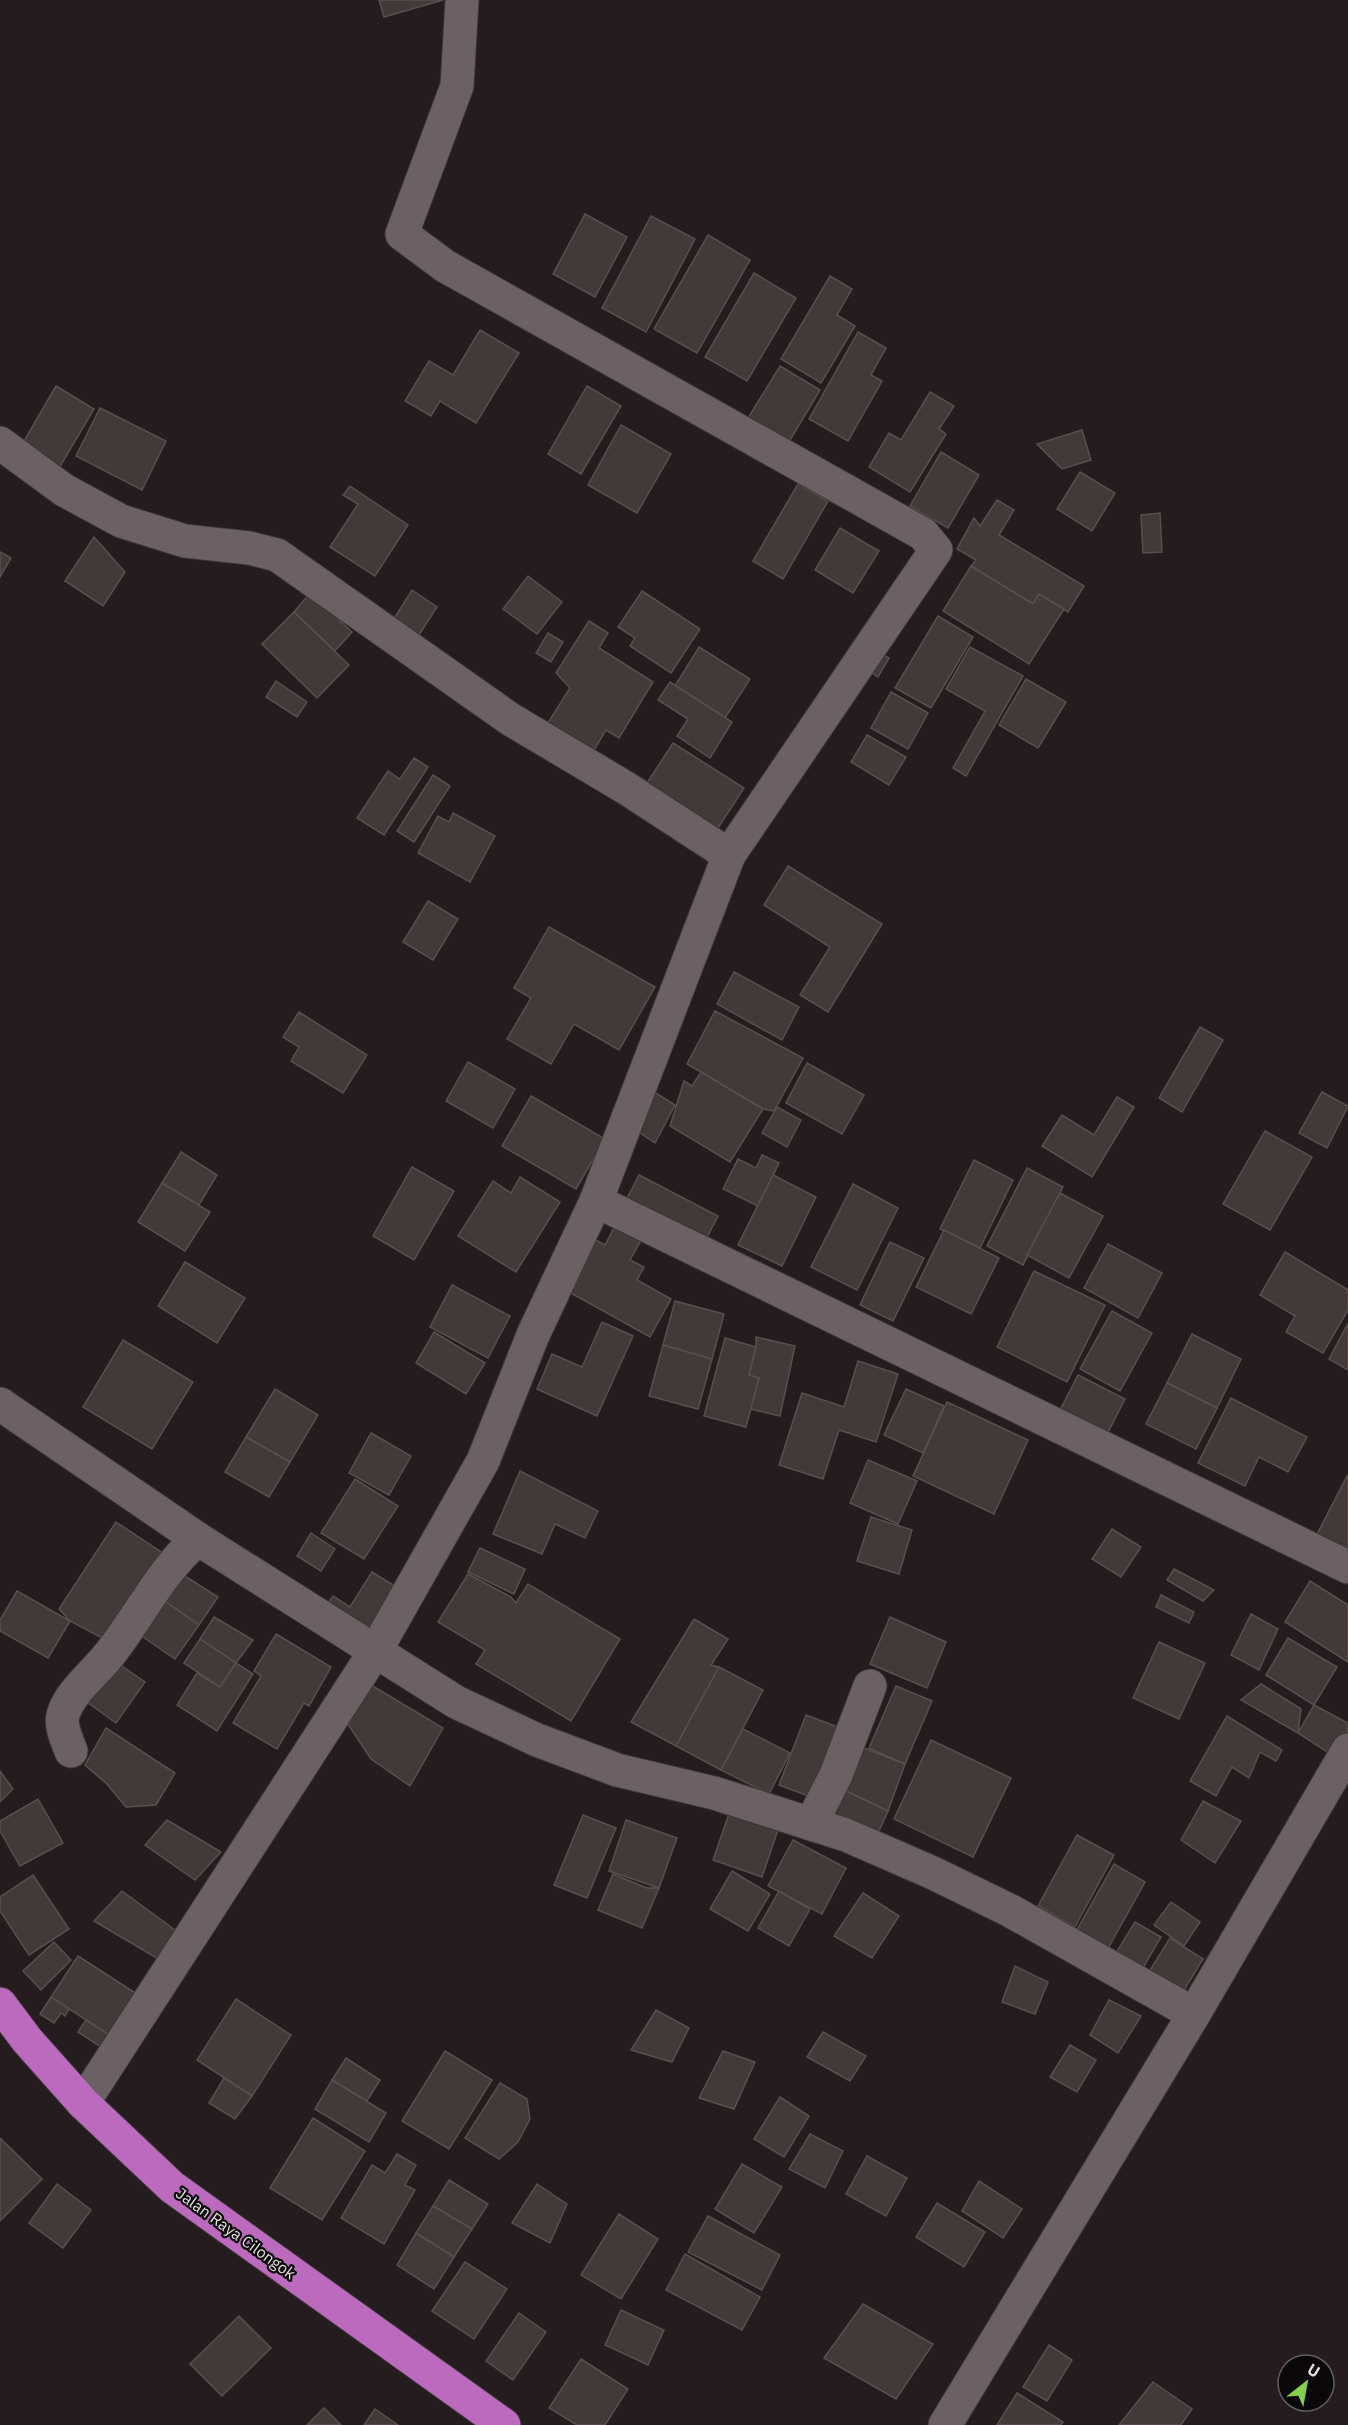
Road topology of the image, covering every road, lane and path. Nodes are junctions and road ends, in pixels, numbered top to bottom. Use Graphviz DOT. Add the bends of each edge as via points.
graph roads {
  1 [pos="462,0"];
  2 [pos="0,443"];
  3 [pos="729,855"];
  4 [pos="596,1201"];
  5 [pos="0,1404"];
  6 [pos="198,1539"];
  7 [pos="1348,1567"];
  8 [pos="376,1650"];
  9 [pos="870,1686"];
  10 [pos="1348,1750"];
  11 [pos="71,1751"];
  12 [pos="811,1824"];
  13 [pos="0,2004"];
  14 [pos="1194,2014"];
  15 [pos="83,2103"];
  16 [pos="504,2425"];
  17 [pos="945,2425"];
  1 -- 3 [label="street" via="457,86 402,234 444,266 923,534 936,550"];
  2 -- 3 [label="street" via="64,490 121,521 185,541 277,555 510,719"];
  3 -- 4 [label="street"];
  4 -- 7 [label="street"];
  4 -- 8 [label="street" via="533,1335 483,1461"];
  5 -- 6 [label="street"];
  6 -- 8 [label="street"];
  6 -- 11 [label="street" via="187,1548 74,1696 63,1716 64,1734"];
  8 -- 12 [label="street" via="456,1702 537,1740 617,1770 714,1793"];
  8 -- 15 [label="street"];
  9 -- 12 [label="street" via="839,1767"];
  10 -- 14 [label="street"];
  12 -- 14 [label="street" via="846,1834 1009,1910"];
  13 -- 15 [label="highway, Jalan Raya Cilongok"];
  14 -- 17 [label="street"];
  15 -- 16 [label="highway, Jalan Raya Cilongok" via="172,2187"];
}
